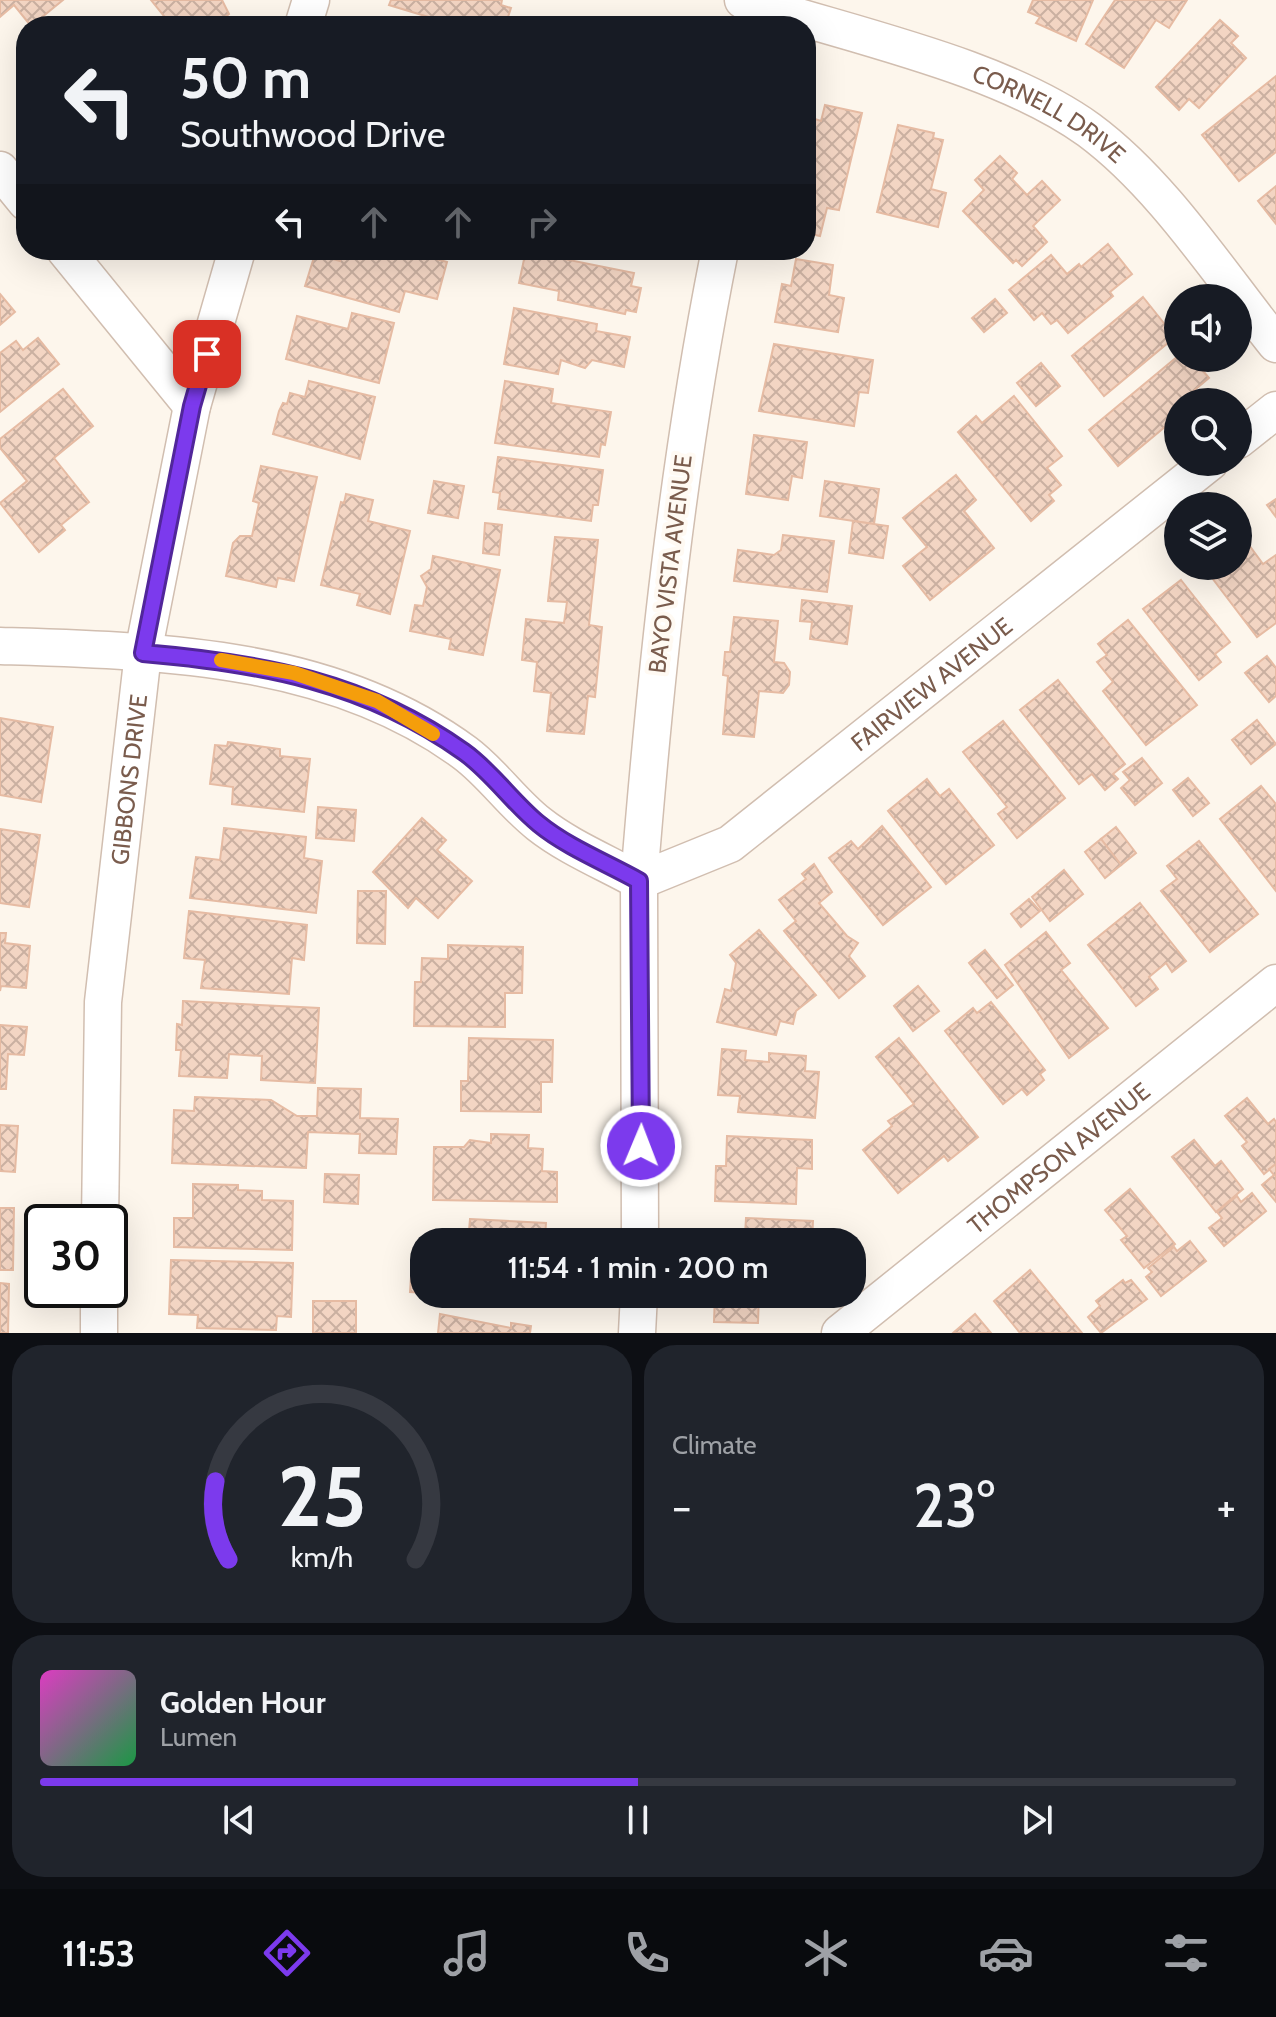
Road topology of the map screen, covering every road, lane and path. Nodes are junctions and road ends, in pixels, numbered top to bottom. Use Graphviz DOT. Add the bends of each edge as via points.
graph roads {
  1 [pos="743,0"];
  2 [pos="780,13"];
  3 [pos="816,24"];
  4 [pos="0,170"];
  5 [pos="16,190"];
  6 [pos="73,260"];
  7 [pos="234,260"];
  8 [pos="718,260"];
  9 [pos="1276,344"];
  10 [pos="192,406"];
  11 [pos="1276,410"];
  12 [pos="1252,429"];
  13 [pos="1192,476"];
  14 [pos="0,646"];
  15 [pos="143,653"];
  16 [pos="639,881"];
  17 [pos="1276,983"];
  18 [pos="100,1204"];
  19 [pos="640,1228"];
  20 [pos="99,1308"];
  21 [pos="638,1308"];
  22 [pos="99,1333"];
  23 [pos="637,1333"];
  24 [pos="840,1333"];
  1 -- 2 [label="street, CORNELL DRIVE"];
  3 -- 9 [label="street, CORNELL DRIVE" via="976,73 1036,98 1089,130 1141,176"];
  4 -- 5 [label="street"];
  6 -- 10 [label="street"];
  7 -- 10 [label="street, GIBBONS DRIVE"];
  8 -- 16 [label="street, BAYO VISTA AVENUE" via="672,527"];
  10 -- 15 [label="street, GIBBONS DRIVE"];
  11 -- 12 [label="street"];
  13 -- 16 [label="street, FAIRVIEW AVENUE" via="730,844"];
  14 -- 15 [label="street"];
  15 -- 16 [label="street" via="294,673 377,701 466,753 540,825"];
  15 -- 18 [label="street, GIBBONS DRIVE" via="103,1002"];
  16 -- 19 [label="street, BAYO VISTA AVENUE"];
  17 -- 24 [label="street, THOMPSON AVENUE"];
  20 -- 22 [label="street"];
  21 -- 23 [label="street"];
}
